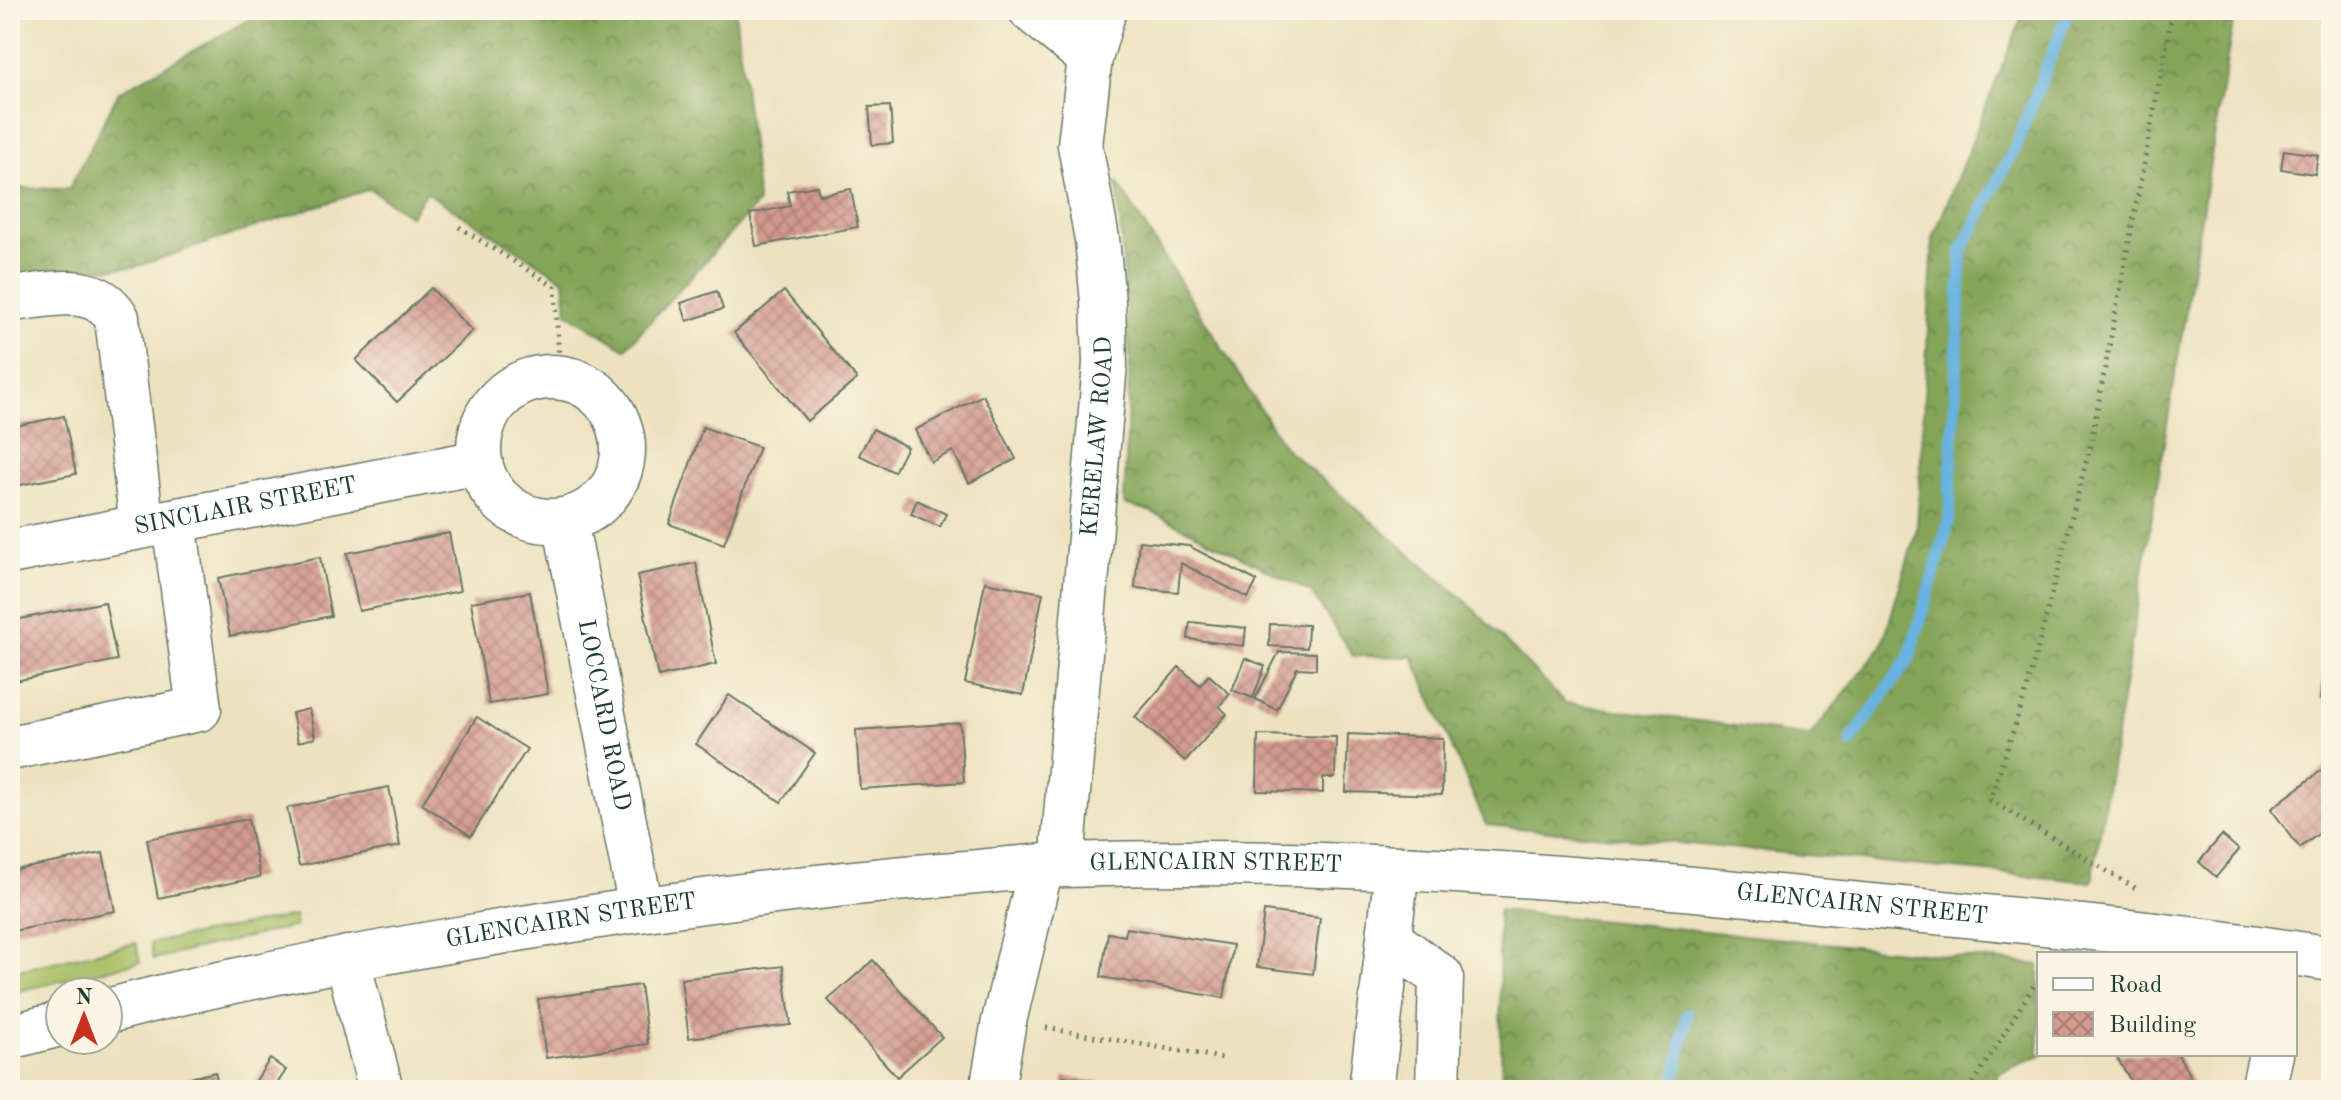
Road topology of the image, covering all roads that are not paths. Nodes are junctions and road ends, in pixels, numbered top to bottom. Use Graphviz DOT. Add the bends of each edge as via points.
graph roads {
  1 [pos="1031,10"];
  2 [pos="1104,10"];
  3 [pos="1090,58"];
  4 [pos="10,299"];
  5 [pos="480,462"];
  6 [pos="565,521"];
  7 [pos="158,523"];
  8 [pos="10,552"];
  9 [pos="10,748"];
  10 [pos="1053,866"];
  11 [pos="1397,869"];
  12 [pos="641,908"];
  13 [pos="1389,939"];
  14 [pos="2284,952"];
  15 [pos="347,958"];
  16 [pos="124,1007"];
  17 [pos="44,1028"];
  18 [pos="10,1037"];
  19 [pos="2271,1056"];
  20 [pos="381,1090"];
  21 [pos="992,1090"];
  22 [pos="1371,1090"];
  23 [pos="1438,1090"];
  24 [pos="2263,1090"];
  1 -- 3 [label="street"];
  2 -- 3 [label="street, KERELAW ROAD"];
  3 -- 10 [label="street, KERELAW ROAD" via="1080,145 1097,239 1105,364 1066,824"];
  4 -- 7 [label="street" via="82,293 110,305 117,318"];
  5 -- 6 [label="street" via="482,475 503,504 524,517"];
  5 -- 6 [label="street" via="480,431 495,402 514,386 541,377 560,378 601,396 615,415 623,459 615,484 601,502"];
  5 -- 7 [label="street, SINCLAIR STREET"];
  6 -- 12 [label="street, LOCCARD ROAD"];
  7 -- 8 [label="street, SINCLAIR STREET"];
  7 -- 9 [label="street" via="199,709"];
  10 -- 11 [label="street, GLENCAIRN STREET" via="1262,863"];
  10 -- 12 [label="street, GLENCAIRN STREET"];
  10 -- 21 [label="street, KERELAW ROAD" via="1004,1021"];
  11 -- 13 [label="street"];
  11 -- 14 [label="street, GLENCAIRN STREET" via="1680,887 2142,932"];
  12 -- 15 [label="street, GLENCAIRN STREET"];
  13 -- 22 [label="street"];
  13 -- 23 [label="street" via="1441,977"];
  15 -- 16 [label="street, GLENCAIRN STREET"];
  15 -- 20 [label="street"];
  17 -- 18 [label="street"];
  19 -- 24 [label="street"];
}
